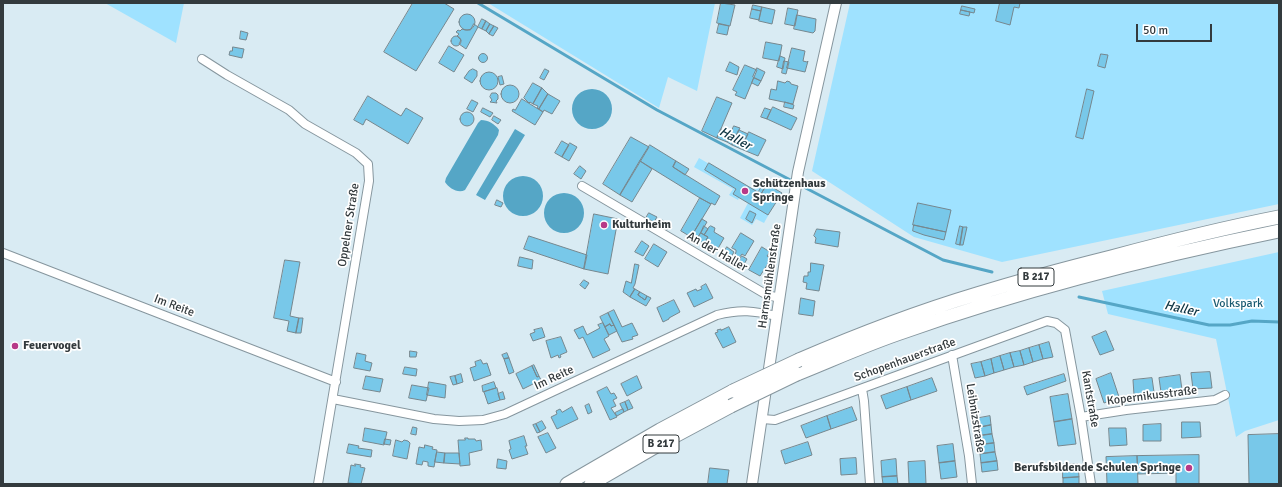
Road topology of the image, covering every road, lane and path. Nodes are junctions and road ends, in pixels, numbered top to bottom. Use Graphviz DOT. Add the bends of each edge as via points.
graph roads {
  1 [pos="836,3"];
  2 [pos="202,59"];
  3 [pos="582,186"];
  4 [pos="1279,217"];
  5 [pos="1279,231"];
  6 [pos="3,253"];
  7 [pos="780,298"];
  8 [pos="778,316"];
  9 [pos="1056,323"];
  10 [pos="952,355"];
  11 [pos="336,382"];
  12 [pos="862,389"];
  13 [pos="1225,395"];
  14 [pos="333,399"];
  15 [pos="1081,417"];
  16 [pos="762,419"];
  17 [pos="318,484"];
  18 [pos="567,484"];
  19 [pos="591,484"];
  20 [pos="752,484"];
  21 [pos="870,484"];
  22 [pos="972,484"];
  23 [pos="1091,484"];
  1 -- 7 [label="street, Harmsmühlenstraße" via="798,172"];
  2 -- 11 [label="street, Oppelner Straße" via="289,110 305,124 356,153 368,164 369,181"];
  3 -- 7 [label="street, An der Haller" via="767,295"];
  4 -- 18 [label="highway, B 217, bridge" via="1179,239 1060,270 977,294 845,340 733,391"];
  5 -- 19 [label="highway, B 217, bridge" via="1064,282 902,332 797,374 731,406"];
  6 -- 11 [label="street, Im Reite"];
  7 -- 8 [label="street, Harmsmühlenstraße"];
  8 -- 14 [label="street, Im Reite" via="754,311 734,311 717,315 505,414 483,420 434,419"];
  8 -- 16 [label="street, Harmsmühlenstraße"];
  9 -- 10 [label="street, Schopenhauerstraße" via="1047,321"];
  9 -- 15 [label="street, Kantstraße" via="1065,330"];
  10 -- 12 [label="street, Schopenhauerstraße"];
  10 -- 22 [label="street, Leibnizstraße"];
  11 -- 14 [label="street, Oppelner Straße"];
  12 -- 16 [label="street, Schopenhauerstraße" via="775,420"];
  12 -- 21 [label="street"];
  13 -- 15 [label="street, Kopernikusstraße" via="1215,400"];
  14 -- 17 [label="street, Oppelner Straße"];
  15 -- 23 [label="street, Kantstraße"];
  16 -- 20 [label="street, Harmsmühlenstraße"];
}
